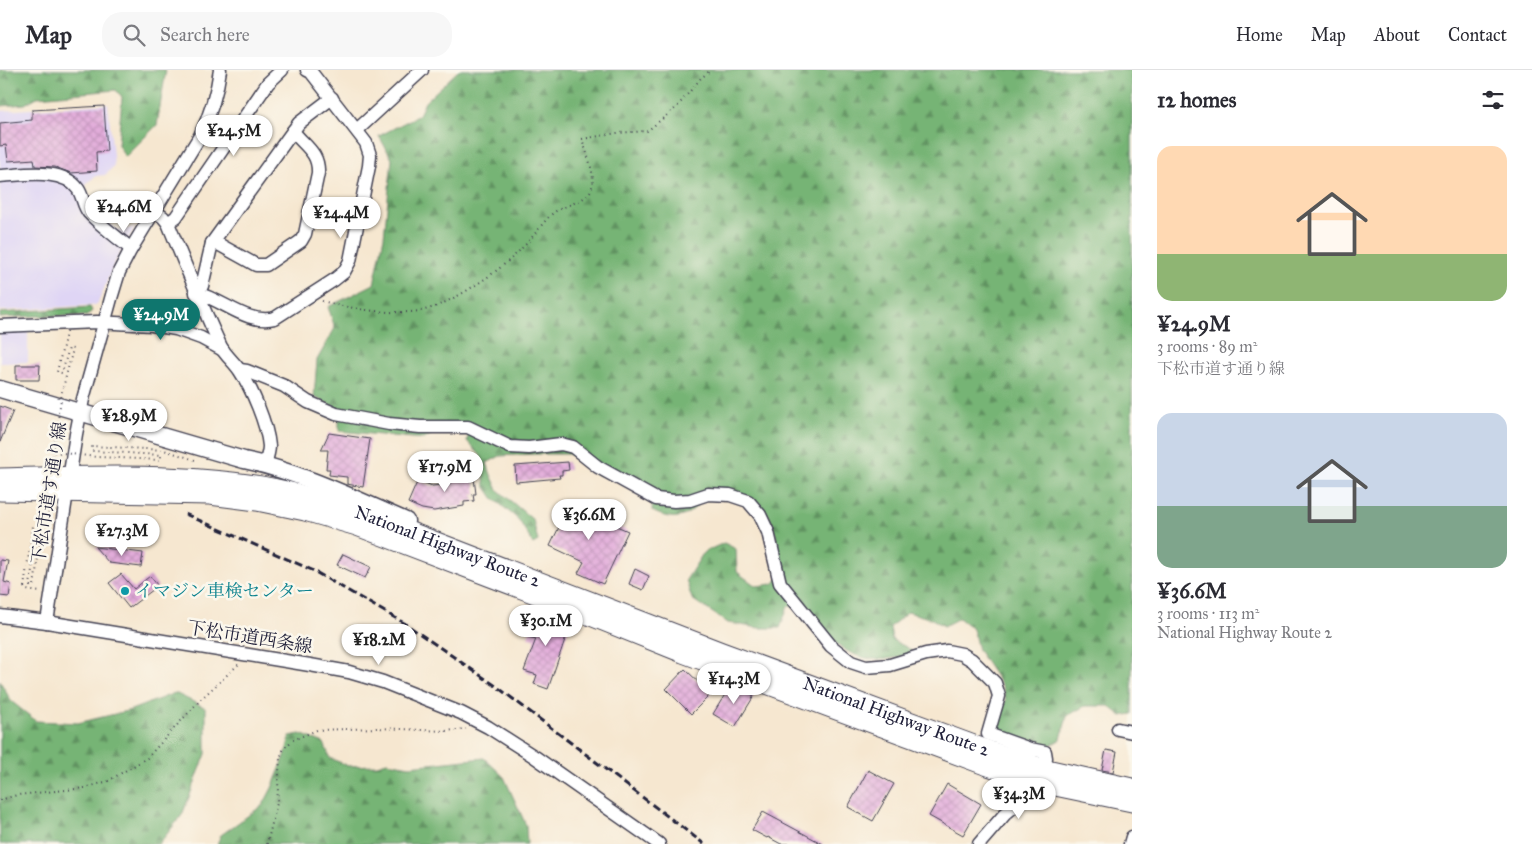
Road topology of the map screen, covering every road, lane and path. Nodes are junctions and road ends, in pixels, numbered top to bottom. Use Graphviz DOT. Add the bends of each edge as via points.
graph roads {
  1 [pos="220,70"];
  2 [pos="282,70"];
  3 [pos="422,70"];
  4 [pos="711,70"];
  5 [pos="310,71"];
  6 [pos="332,98"];
  7 [pos="357,130"];
  8 [pos="292,131"];
  9 [pos="0,176"];
  10 [pos="154,211"];
  11 [pos="168,223"];
  12 [pos="212,243"];
  13 [pos="131,249"];
  14 [pos="196,293"];
  15 [pos="308,296"];
  16 [pos="104,322"];
  17 [pos="0,326"];
  18 [pos="67,329"];
  19 [pos="222,350"];
  20 [pos="240,370"];
  21 [pos="0,389"];
  22 [pos="80,412"];
  23 [pos="54,452"];
  24 [pos="195,460"];
  25 [pos="265,464"];
  26 [pos="0,478"];
  27 [pos="68,484"];
  28 [pos="0,491"];
  29 [pos="45,511"];
  30 [pos="47,531"];
  31 [pos="492,562"];
  32 [pos="42,592"];
  33 [pos="0,616"];
  34 [pos="47,622"];
  35 [pos="248,655"];
  36 [pos="488,726"];
  37 [pos="1118,729"];
  38 [pos="1132,732"];
  39 [pos="1039,775"];
  40 [pos="1132,788"];
  41 [pos="0,800"];
  42 [pos="1132,802"];
  43 [pos="1132,837"];
  44 [pos="267,844"];
  45 [pos="659,844"];
  46 [pos="979,844"];
  47 [pos="1130,844"];
  1 -- 10 [label="street, 下松市道す通り線" via="208,119"];
  2 -- 11 [label="street" via="268,83 176,217"];
  3 -- 7 [label="street"];
  4 -- 15 [label="path" via="676,108 647,132 582,139 593,177 592,188 584,198 552,214 507,262 456,296 420,310 398,312 356,309"];
  5 -- 6 [label="street"];
  6 -- 7 [label="street"];
  6 -- 8 [label="street"];
  7 -- 15 [label="street" via="370,155 350,261 344,272"];
  8 -- 12 [label="street"];
  8 -- 12 [label="street" via="319,162 302,241 266,265 256,265"];
  9 -- 13 [label="street" via="47,174 72,182 90,213"];
  10 -- 11 [label="street"];
  10 -- 13 [label="street, 下松市道す通り線"];
  11 -- 14 [label="street"];
  12 -- 14 [label="street" via="202,286"];
  13 -- 16 [label="street, 下松市道す通り線" via="119,272"];
  14 -- 15 [label="street" via="252,319 265,320 275,318"];
  14 -- 19 [label="street"];
  16 -- 17 [label="street"];
  16 -- 19 [label="street" via="176,329"];
  16 -- 22 [label="street, 下松市道す通り線"];
  18 -- 23 [label="path, bridge" via="57,372 62,373 69,348 74,349 62,392"];
  19 -- 20 [label="street"];
  20 -- 25 [label="street" via="264,423 269,445"];
  20 -- 39 [label="street" via="284,386 308,402 336,414 388,424 468,427 510,447 561,444 573,447 598,466 656,499 690,500 708,494 730,495 748,501 768,532 780,583 831,646 851,662 866,667 947,652 962,654 972,660 995,683 999,696 988,734 1045,752"];
  21 -- 22 [label="main road"];
  22 -- 25 [label="main road"];
  22 -- 27 [label="street, 下松市道す通り線"];
  23 -- 24 [label="path, bridge" via="161,460 161,455 92,451 92,446 164,450"];
  23 -- 29 [label="path, bridge"];
  25 -- 31 [label="main road" via="407,521"];
  26 -- 27 [label="highway, National Highway Route 2"];
  27 -- 28 [label="highway, National Highway Route 2"];
  27 -- 31 [label="highway, National Highway Route 2" via="166,477 263,486 364,514"];
  27 -- 34 [label="street, 下松市道す通り線"];
  27 -- 39 [label="highway, National Highway Route 2" via="257,501 357,526 919,742"];
  29 -- 30 [label="path" via="49,512"];
  29 -- 32 [label="path, bridge" via="34,586 30,586 38,527 33,526 24,587"];
  31 -- 39 [label="highway, National Highway Route 2" via="722,652 990,751"];
  33 -- 34 [label="street, 下松市道西条線"];
  34 -- 35 [label="street, 下松市道西条線"];
  35 -- 36 [label="street, 下松市道西条線" via="349,672 391,685"];
  35 -- 41 [label="path" via="202,698 147,758 108,781 85,788 17,795"];
  36 -- 44 [label="path" via="445,731 317,730 293,740 284,748 280,758 276,803"];
  36 -- 45 [label="street, 下松市道西条線"];
  37 -- 38 [label="street"];
  39 -- 40 [label="highway, National Highway Route 2"];
  39 -- 42 [label="highway, National Highway Route 2"];
  39 -- 46 [label="street" via="1030,793 1005,814"];
  43 -- 47 [label="street"];
}
